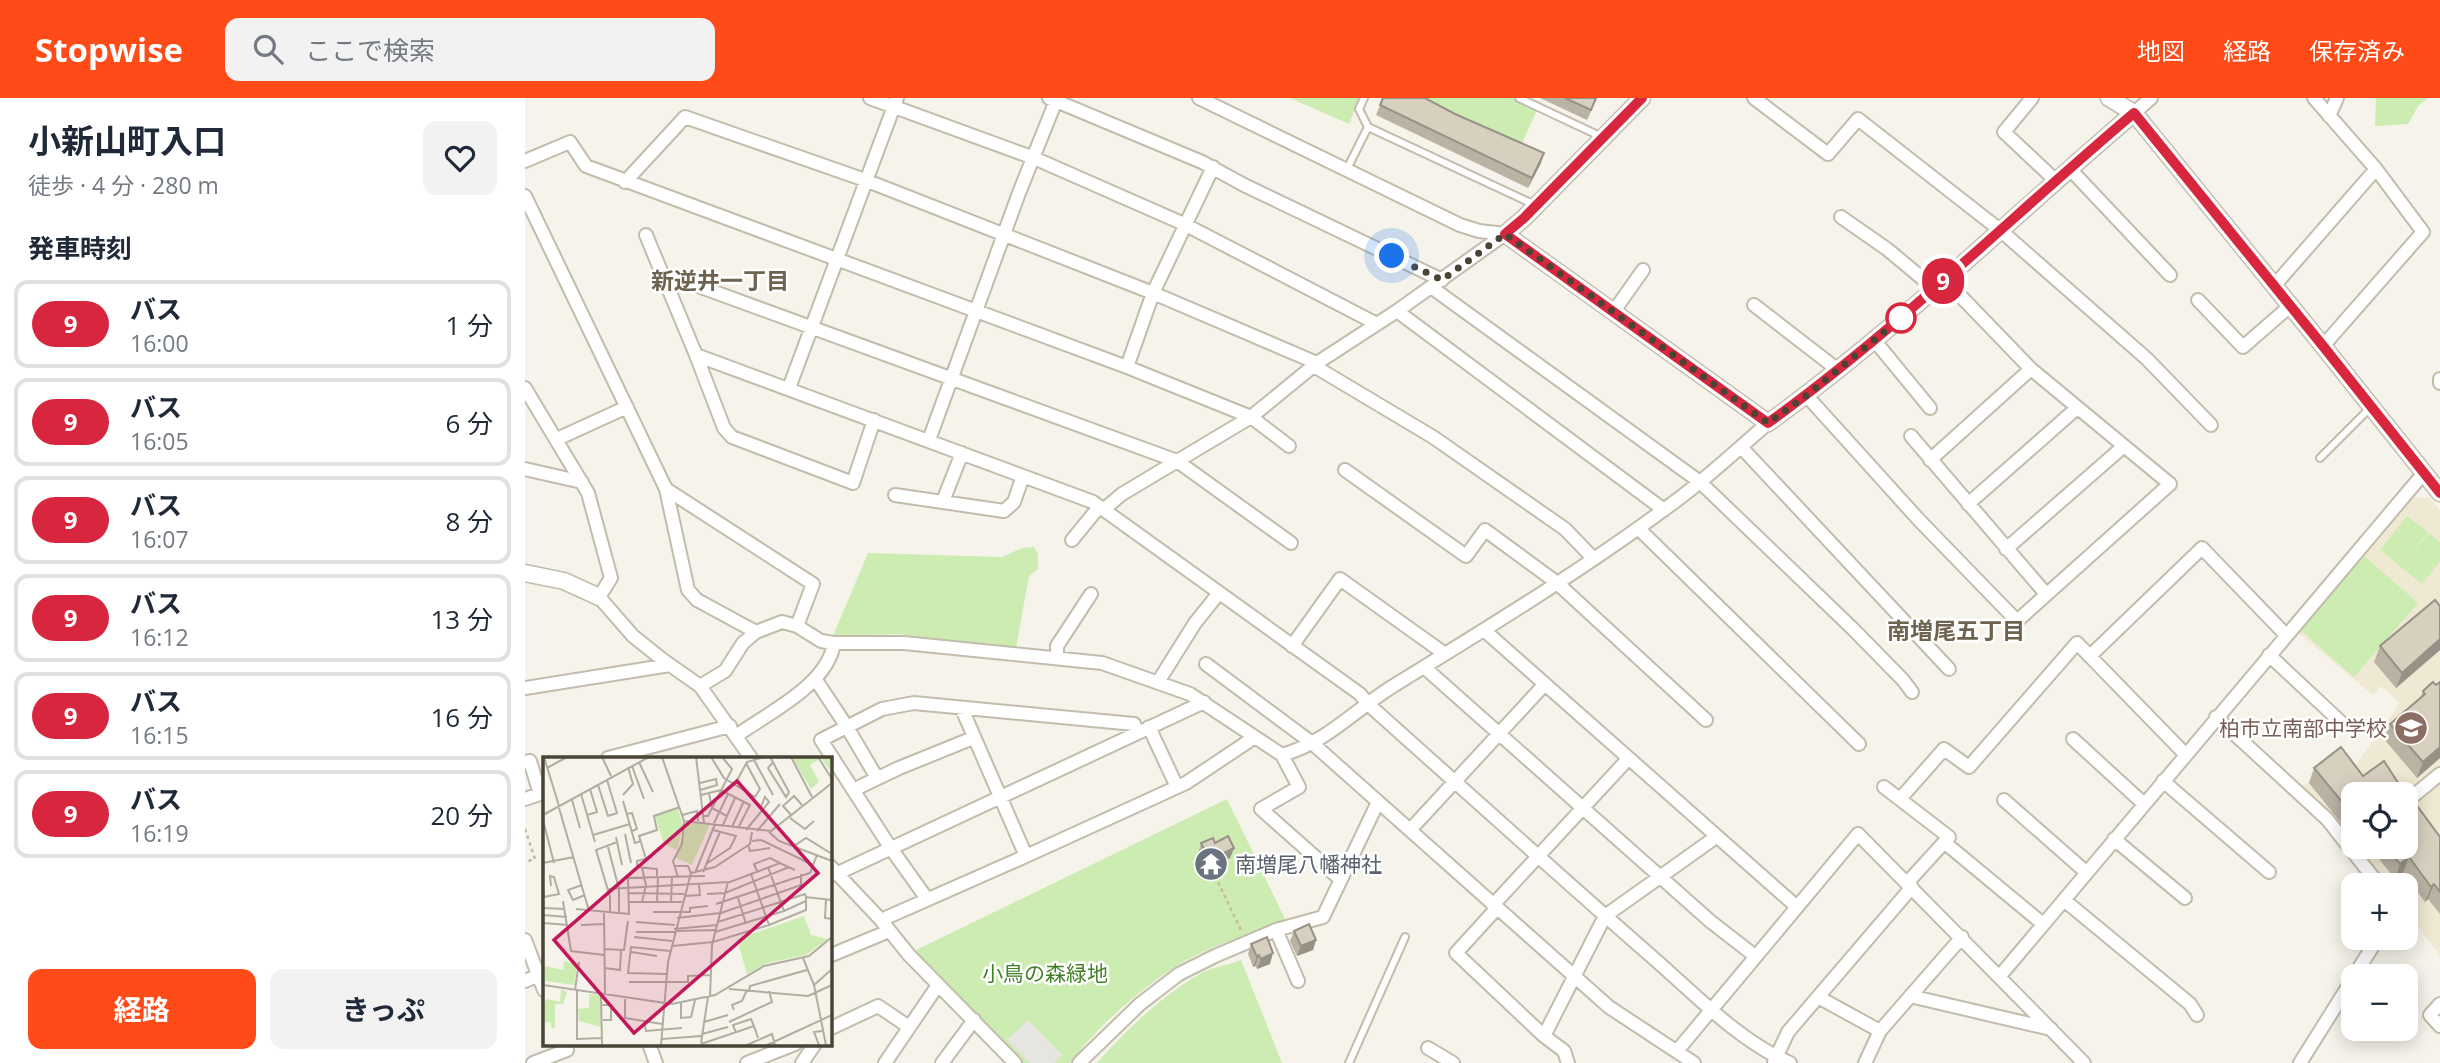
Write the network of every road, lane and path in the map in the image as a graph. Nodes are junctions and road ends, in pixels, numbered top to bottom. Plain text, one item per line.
1 (870, 98) edge
2 (1199, 98) edge
3 (1364, 98) edge
4 (1519, 98) edge
5 (1642, 98) edge
6 (1754, 98) edge
7 (2032, 98) edge
8 (2109, 98) edge
9 (2151, 98) edge
10 (2313, 98) edge
11 (2337, 98) edge
12 (1054, 99) edge
13 (895, 102) edge
14 (2134, 113) junction
15 (2329, 116) junction
16 (1368, 127) junction
17 (1603, 138) junction
18 (1034, 158) junction
19 (525, 161) edge
20 (1213, 167) junction
21 (2069, 168) junction
22 (1347, 169) junction
23 (2376, 169) junction
24 (865, 180) junction
25 (2055, 180) junction
26 (625, 182) junction
27 (525, 196) edge
28 (1537, 205) junction
29 (1841, 217) dead end
30 (1184, 224) junction
31 (2000, 230) junction
32 (1505, 234) junction
33 (646, 235) dead end
34 (1004, 235) junction
35 (835, 260) junction
36 (1643, 270) dead end
37 (2170, 275) dead end
38 (664, 279) junction
39 (1436, 284) junction
40 (1940, 284) junction
41 (2274, 286) junction
42 (1153, 293) junction
43 (2198, 300) dead end
44 (1754, 305) dead end
45 (2290, 306) junction
46 (975, 310) junction
47 (1614, 311) junction
48 (1397, 312) junction
49 (1377, 324) junction
50 (810, 329) junction
51 (1875, 341) junction
52 (2323, 346) junction
53 (696, 355) junction
54 (1315, 365) junction
55 (1128, 367) junction
56 (2032, 369) junction
57 (1838, 370) junction
58 (951, 379) junction
59 (525, 388) edge
60 (789, 388) junction
61 (1807, 395) junction
62 (627, 407) junction
63 (2372, 407) junction
64 (1930, 408) dead end
65 (2077, 408) junction
66 (1251, 417) junction
67 (874, 420) junction
68 (1768, 423) junction
69 (2211, 425) dead end
70 (1911, 436) dead end
71 (558, 439) junction
72 (929, 440) junction
73 (1289, 446) dead end
74 (2124, 446) junction
75 (1741, 447) junction
76 (962, 453) junction
77 (2320, 458) dead end
78 (1930, 460) junction
79 (1177, 461) junction
80 (525, 469) edge
81 (1345, 470) dead end
82 (2423, 474) junction
83 (1023, 476) junction
84 (582, 482) junction
85 (1700, 482) junction
86 (666, 489) junction
87 (2440, 494) edge
88 (895, 495) dead end
89 (943, 502) junction
90 (1968, 504) junction
91 (1101, 509) junction
92 (1664, 510) junction
93 (1638, 528) junction
94 (1072, 540) dead end
95 (1291, 543) dead end
96 (2006, 549) junction
97 (1593, 558) junction
98 (525, 573) edge
99 (1556, 582) junction
100 (1219, 593) junction
101 (1091, 594) dead end
102 (2046, 594) junction
103 (599, 597) junction
104 (797, 626) junction
105 (1485, 631) junction
106 (756, 632) junction
107 (2286, 635) junction
108 (834, 642) junction
109 (1292, 646) junction
110 (1445, 654) junction
111 (2269, 655) junction
112 (2091, 656) junction
113 (1056, 657) junction
114 (1206, 664) dead end
115 (670, 665) junction
116 (1424, 667) junction
117 (1949, 669) dead end
118 (816, 680) junction
119 (1158, 682) junction
120 (1544, 685) junction
121 (700, 686) junction
122 (525, 688) edge
123 (1912, 692) dead end
124 (1204, 702) junction
125 (1368, 704) junction
126 (962, 709) junction
127 (2216, 717) junction
128 (1706, 720) dead end
129 (2346, 726) dead end
130 (847, 727) junction
131 (1143, 730) junction
132 (733, 731) junction
133 (1498, 733) junction
134 (1255, 737) junction
135 (974, 738) junction
136 (2073, 739) dead end
137 (1312, 743) junction
138 (1859, 744) dead end
139 (2185, 754) junction
140 (1282, 755) junction
141 (613, 757) edge
142 (750, 757) edge
143 (1628, 759) junction
144 (525, 762) edge
145 (2440, 774) edge
146 (540, 776) edge
147 (877, 778) junction
148 (1454, 781) junction
149 (2163, 781) junction
150 (1177, 787) junction
151 (1884, 787) dead end
152 (853, 790) junction
153 (2418, 792) edge
154 (1000, 796) junction
155 (525, 799) edge
156 (1900, 799) junction
157 (2004, 800) dead end
158 (1378, 802) junction
159 (2144, 804) junction
160 (1582, 808) junction
161 (525, 828) edge
162 (1410, 830) junction
163 (1716, 837) junction
164 (2114, 839) junction
165 (1944, 842) junction
166 (890, 847) junction
167 (1027, 856) junction
168 (1539, 856) junction
169 (525, 862) edge
170 (2269, 872) dead end
171 (2087, 873) junction
172 (2370, 873) edge
173 (834, 875) edge
174 (1215, 876) dead end
175 (1660, 877) junction
176 (1340, 879) junction
177 (1910, 885) junction
178 (2185, 898) dead end
179 (927, 899) junction
180 (2064, 900) junction
181 (1495, 906) junction
182 (1797, 906) junction
183 (1605, 916) junction
184 (2043, 924) junction
185 (885, 925) junction
186 (1276, 930) junction
187 (1405, 937) dead end
188 (1962, 937) junction
189 (525, 940) edge
190 (1247, 942) junction
191 (831, 955) edge
192 (1755, 956) junction
193 (538, 975) junction
194 (1999, 977) junction
195 (1575, 978) junction
196 (525, 981) edge
197 (1299, 981) dead end
198 (938, 985) junction
199 (543, 988) edge
200 (1910, 996) junction
201 (1818, 997) junction
202 (2341, 998) edge
203 (2440, 1004) edge
204 (1712, 1009) junction
205 (2197, 1015) dead end
206 (974, 1020) junction
207 (2440, 1026) edge
208 (909, 1027) junction
209 (831, 1028) edge
210 (2051, 1030) junction
211 (1880, 1031) junction
212 (1544, 1036) junction
213 (650, 1046) edge
214 (790, 1046) edge
215 (814, 1046) edge
216 (566, 1047) edge
217 (1428, 1048) dead end
218 (1677, 1051) junction
219 (1775, 1060) edge
220 (2079, 1061) edge
221 (533, 1063) edge
222 (571, 1063) edge
223 (656, 1063) edge
224 (747, 1063) edge
225 (802, 1063) edge
226 (885, 1063) edge
227 (942, 1063) edge
228 (1015, 1063) edge
229 (1079, 1063) edge
230 (1349, 1063) edge
231 (1453, 1063) edge
232 (1568, 1063) edge
233 (1694, 1063) edge
234 (1790, 1063) edge
235 (1865, 1063) edge
236 (2300, 1063) edge

1 - 13 street
2 - 22 street
3 - 16 lane
4 - 17 lane
5 - 17 street
6 - 31 street
7 - 25 street
8 - 14 street
9 - 14 street
10 - 15 street
11 - 15 street
12 - 18 street
12 - 20 street
13 - 18 street
13 - 24 street
14 - 21 street
14 - 41 street
15 - 23 street
16 - 22 lane
16 - 28 lane
17 - 28 street
18 - 30 street
18 - 34 street
19 - 26 street
20 - 30 street
20 - 39 street
21 - 25 street
21 - 37 street
22 - 32 street
23 - 41 street
23 - 52 street
24 - 26 street
24 - 34 street
24 - 35 street
25 - 31 street
26 - 35 street
27 - 62 street
28 - 32 street
29 - 40 street
30 - 42 street
30 - 49 street
31 - 40 street
31 - 69 street
32 - 39 street
32 - 47 street
33 - 38 street
34 - 42 street
34 - 46 street
35 - 46 street
35 - 50 street
36 - 47 street
38 - 50 street
38 - 53 street
39 - 48 street
39 - 85 street
40 - 51 street
40 - 56 street
41 - 45 street
42 - 54 street
42 - 55 street
43 - 45 street
44 - 57 street
45 - 52 street
46 - 55 street
46 - 58 street
47 - 68 street
48 - 49 street
48 - 92 street
49 - 54 street
50 - 58 street
50 - 60 street
51 - 57 street
51 - 64 street
52 - 63 street
53 - 60 street
53 - 67 street
54 - 66 street
54 - 97 street
55 - 66 street
56 - 65 street
56 - 78 street
57 - 61 street
58 - 72 street
58 - 79 street
59 - 71 street
60 - 67 street
61 - 68 street
61 - 102 street
62 - 71 street
62 - 86 street
63 - 77 lane
63 - 82 street
65 - 74 street
65 - 90 street
66 - 73 street
66 - 79 street
67 - 72 street
68 - 75 street
70 - 78 street
71 - 84 street
72 - 76 street
74 - 96 street
74 - 102 street
75 - 85 street
75 - 117 street
76 - 83 street
76 - 89 street
78 - 90 street
79 - 91 street
79 - 95 street
80 - 84 street
81 - 99 street
82 - 87 street
82 - 107 street
83 - 89 street
83 - 91 street
84 - 103 street
85 - 92 street
85 - 123 street
86 - 104 street
86 - 106 street
88 - 89 street
90 - 96 street
91 - 94 street
91 - 100 street
92 - 93 street
93 - 97 street
93 - 138 street
96 - 102 street
97 - 99 street
98 - 103 street
99 - 105 street
99 - 128 street
100 - 109 street
100 - 119 street
101 - 113 street
103 - 115 street
104 - 106 street
104 - 108 street
105 - 110 street
105 - 120 street
106 - 121 street
107 - 111 street
107 - 112 street
108 - 113 street
108 - 118 street
109 - 110 street
109 - 125 street
110 - 116 street
111 - 127 street
111 - 129 street
112 - 139 street
112 - 156 street
113 - 119 street
114 - 137 street
115 - 121 street
115 - 122 street
116 - 125 street
116 - 133 street
118 - 130 street
118 - 132 street
119 - 124 street
120 - 133 street
120 - 143 street
121 - 132 street
124 - 131 street
124 - 134 street
125 - 137 street
125 - 148 street
126 - 130 street
126 - 131 street
126 - 135 street
127 - 139 street
127 - 172 street
130 - 147 street
130 - 152 street
131 - 150 street
131 - 154 street
132 - 141 street
132 - 142 street
133 - 148 street
133 - 160 street
134 - 140 street
134 - 150 street
135 - 147 street
135 - 154 street
136 - 159 street
137 - 140 street
137 - 158 street
139 - 149 street
140 - 176 street
143 - 160 street
143 - 163 street
144 - 146 street
145 - 153 street
146 - 155 street
147 - 152 street
148 - 162 street
148 - 168 street
149 - 159 street
149 - 170 street
150 - 167 street
151 - 156 street
152 - 166 street
154 - 166 street
154 - 167 street
156 - 165 street
157 - 171 street
158 - 162 street
158 - 176 street
159 - 164 street
160 - 168 street
160 - 175 street
161 - 169 path
162 - 181 street
163 - 175 street
163 - 182 street
164 - 171 street
164 - 178 street
165 - 177 street
165 - 184 street
166 - 173 street
166 - 179 street
167 - 179 street
168 - 181 street
168 - 183 street
171 - 180 street
173 - 185 street
174 - 190 path
175 - 183 street
175 - 192 street
176 - 186 street
177 - 182 street
177 - 188 street
177 - 201 street
179 - 185 street
180 - 184 street
180 - 205 street
181 - 195 street
181 - 212 street
182 - 192 street
183 - 195 street
183 - 204 street
184 - 194 street
185 - 191 street
185 - 198 street
186 - 190 street
186 - 197 street
187 - 230 lane
188 - 194 street
188 - 200 street
189 - 193 street
190 - 229 street
192 - 204 street
193 - 196 street
193 - 199 street
194 - 210 street
195 - 212 street
195 - 218 street
198 - 206 street
198 - 208 street
200 - 210 street
200 - 211 street
201 - 211 street
201 - 219 street
202 - 236 street
203 - 207 street
204 - 218 street
204 - 219 street
206 - 227 street
206 - 228 street
208 - 209 street
208 - 226 street
210 - 220 street
211 - 235 street
212 - 232 street
213 - 223 street
214 - 224 street
215 - 225 street
216 - 221 street
216 - 222 street
217 - 231 street
218 - 233 street
219 - 234 street

